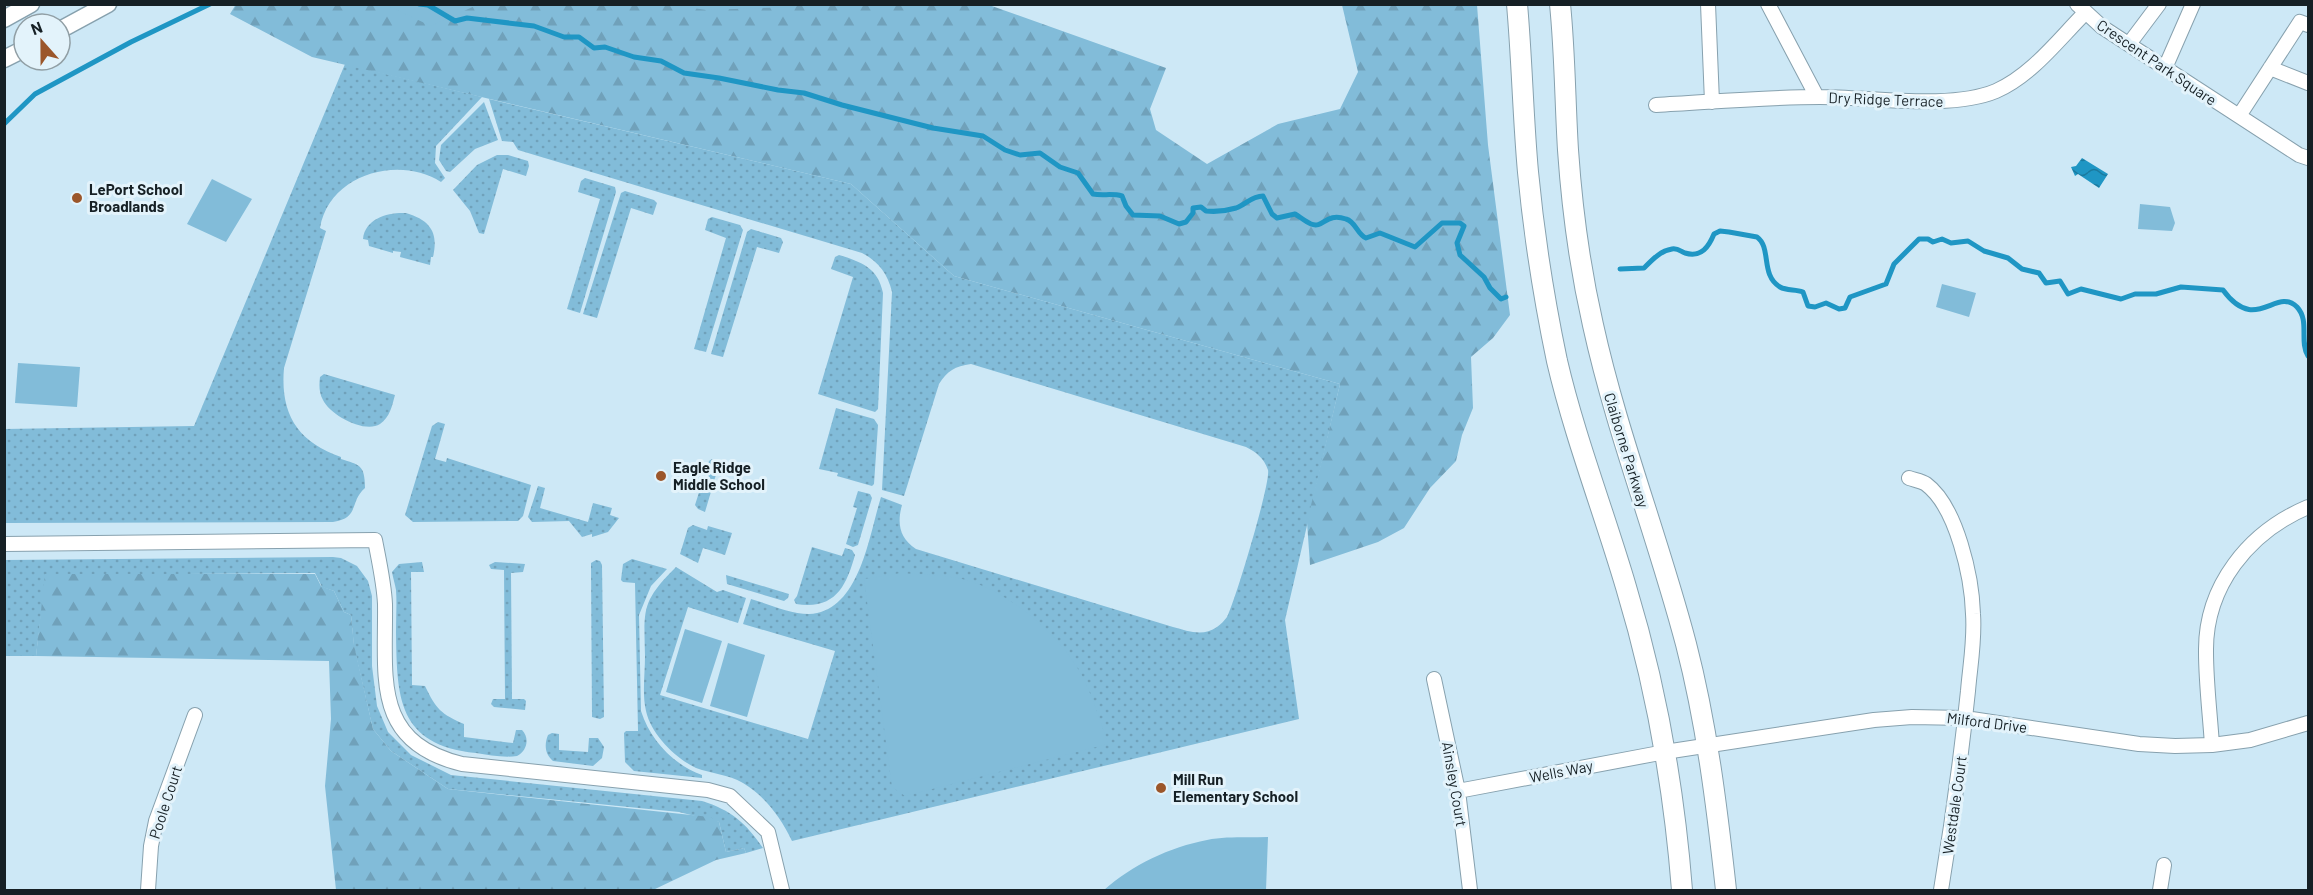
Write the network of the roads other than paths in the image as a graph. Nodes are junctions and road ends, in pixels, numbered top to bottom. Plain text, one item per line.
1 (31, 4) edge
2 (108, 4) edge
3 (1517, 4) edge
4 (1560, 4) edge
5 (1708, 4) edge
6 (1768, 4) edge
7 (2158, 4) edge
8 (2191, 5) edge
9 (2081, 9) edge
10 (4, 19) edge
11 (72, 24) edge
12 (2308, 25) edge
13 (2129, 45) junction
14 (2165, 68) junction
15 (2270, 68) junction
16 (2308, 83) edge
17 (1818, 97) junction
18 (1712, 102) junction
19 (1656, 105) dead end
20 (2239, 116) junction
21 (2308, 158) edge
22 (1909, 478) dead end
23 (2308, 507) edge
24 (4, 544) edge
25 (1434, 679) dead end
26 (195, 715) dead end
27 (1965, 718) junction
28 (2308, 723) edge
29 (2212, 745) junction
30 (1707, 746) junction
31 (1665, 752) junction
32 (1458, 791) junction
33 (2164, 865) dead end
34 (148, 891) edge
35 (782, 891) edge
36 (1470, 891) edge
37 (1682, 891) edge
38 (1726, 891) edge
39 (1941, 891) edge
40 (2160, 891) edge

1 - 10 street
2 - 11 street
3 - 31 main road
4 - 30 main road, Claiborne Parkway
5 - 18 street
6 - 17 street
7 - 13 street
8 - 14 street
9 - 13 street, Crescent Park Square
9 - 17 street, Dry Ridge Terrace
12 - 15 street
13 - 14 street, Crescent Park Square
14 - 20 street, Crescent Park Square
15 - 16 street
15 - 20 street
17 - 18 street, Dry Ridge Terrace
18 - 19 street, Dry Ridge Terrace
20 - 21 street, Crescent Park Square
22 - 27 street, Westdale Court
23 - 29 street
24 - 35 street
25 - 32 street, Ainsley Court
26 - 34 street, Poole Court
27 - 29 street, Milford Drive
27 - 30 street, Milford Drive
27 - 39 street, Westdale Court
28 - 29 street, Milford Drive
30 - 31 street, Milford Drive
30 - 38 main road, Claiborne Parkway
31 - 32 street, Wells Way
31 - 37 main road
32 - 36 street, Ainsley Court
33 - 40 street

